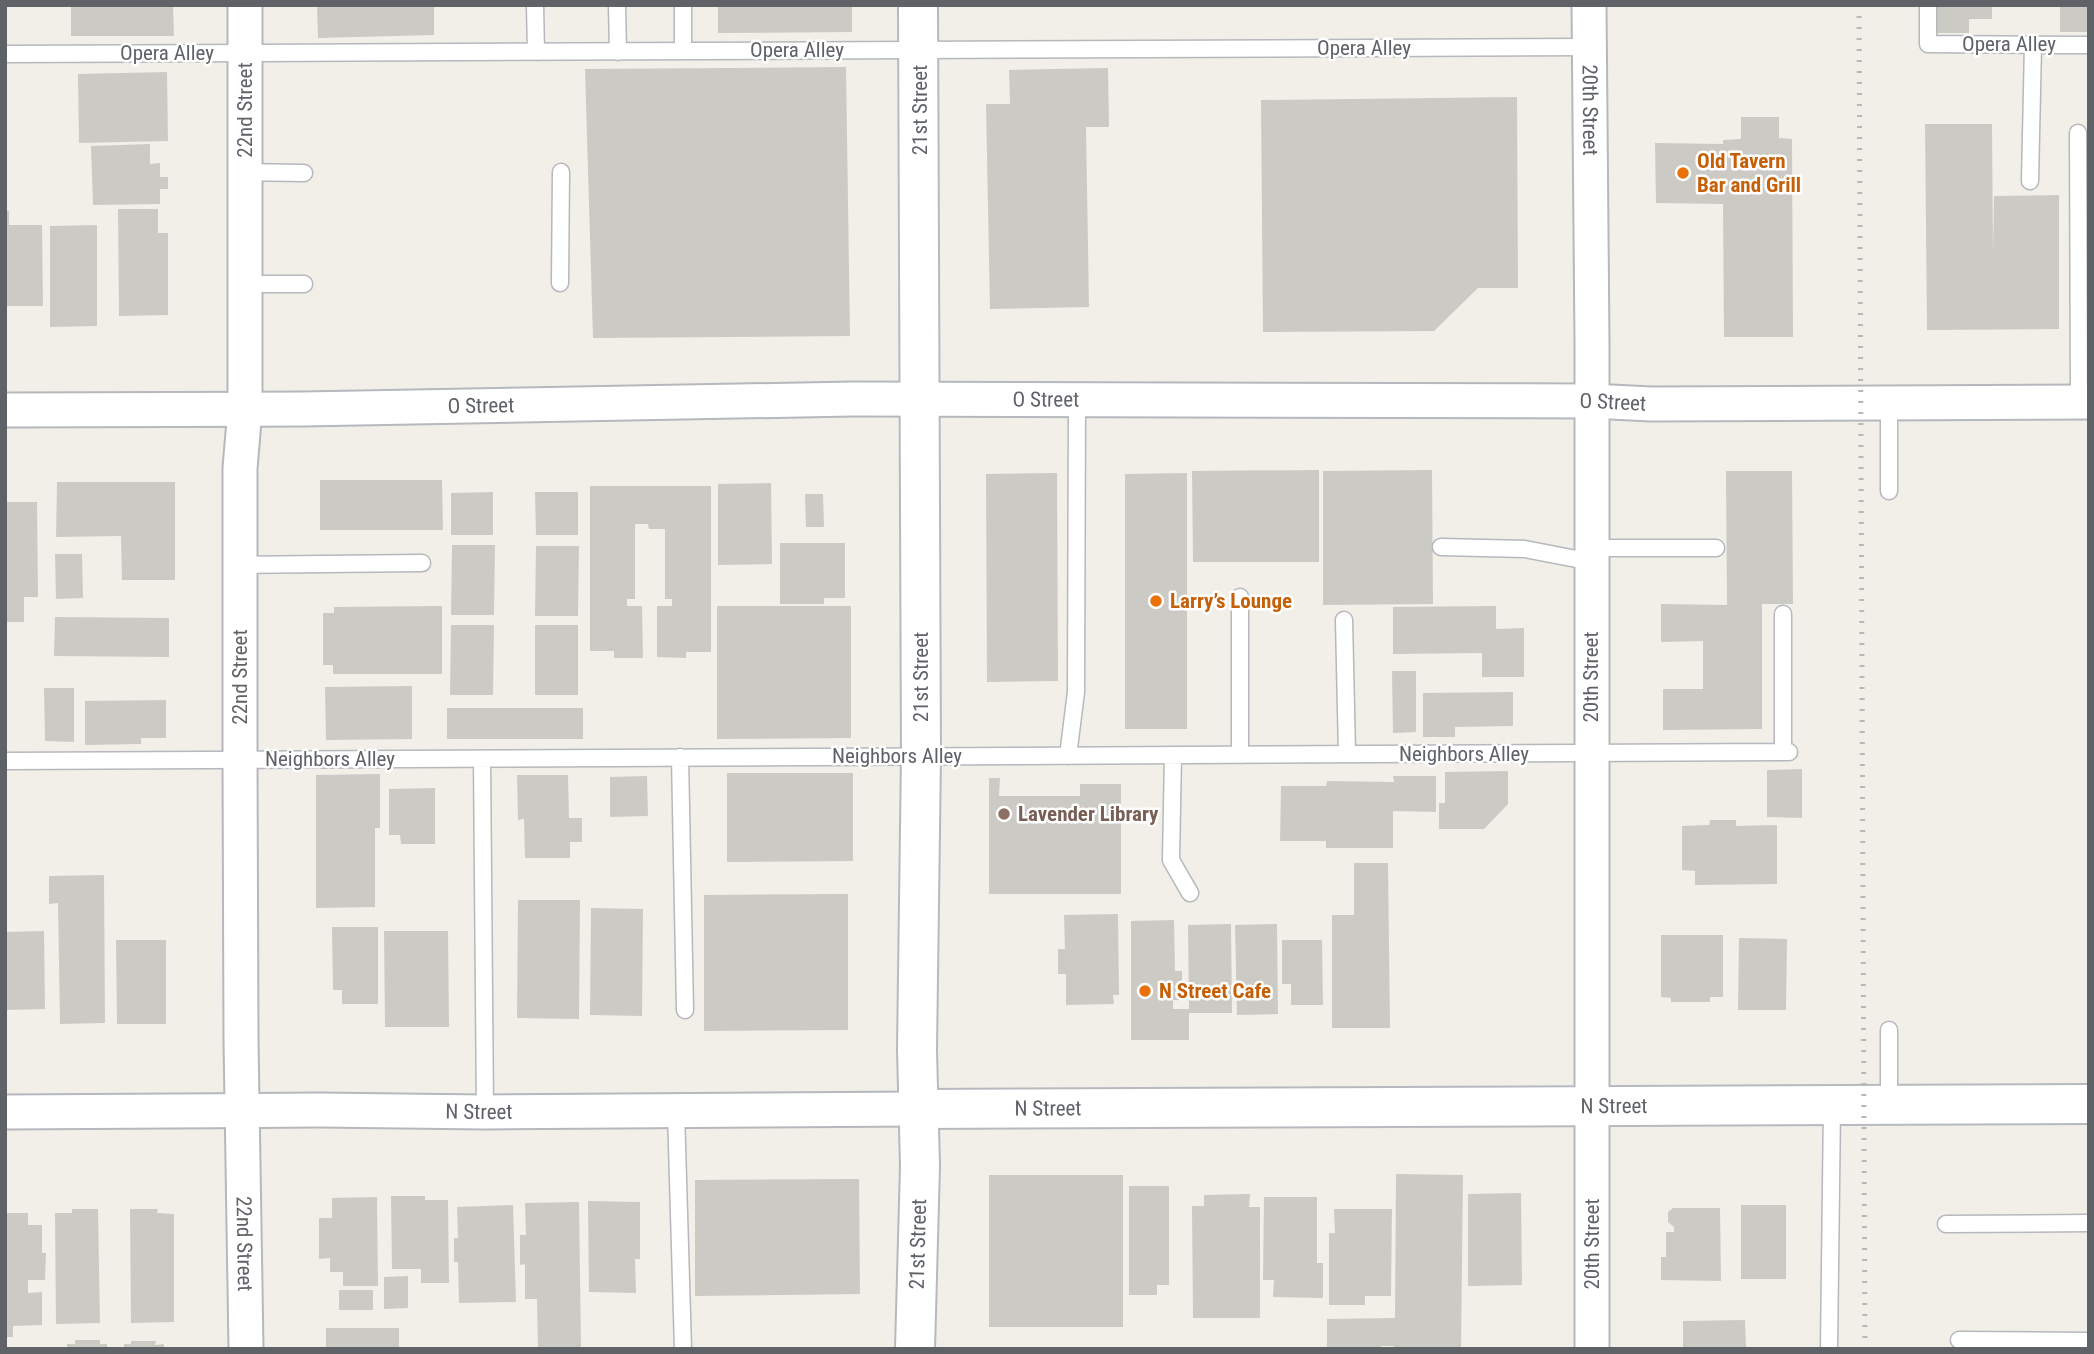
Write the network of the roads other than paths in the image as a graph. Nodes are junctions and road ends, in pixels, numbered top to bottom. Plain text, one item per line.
1 (245, 5) edge
2 (535, 5) edge
3 (617, 5) edge
4 (683, 5) edge
5 (918, 5) edge
6 (1589, 5) edge
7 (1928, 5) edge
8 (2033, 45) junction
9 (2089, 45) edge
10 (1589, 47) junction
11 (919, 49) junction
12 (683, 51) junction
13 (536, 52) junction
14 (618, 52) junction
15 (245, 53) junction
16 (5, 54) edge
17 (2078, 133) dead end
18 (245, 172) junction
19 (304, 173) dead end
20 (561, 173) dead end
21 (2030, 181) dead end
22 (560, 283) dead end
23 (245, 284) junction
24 (304, 284) dead end
25 (1077, 400) junction
26 (921, 401) junction
27 (1591, 401) junction
28 (1889, 402) junction
29 (2084, 402) edge
30 (245, 409) junction
31 (5, 410) edge
32 (1889, 491) dead end
33 (1441, 547) dead end
34 (1716, 548) dead end
35 (1592, 555) junction
36 (422, 563) dead end
37 (240, 565) junction
38 (1240, 597) dead end
39 (1783, 614) dead end
40 (1344, 620) dead end
41 (1591, 753) junction
42 (1347, 754) junction
43 (1173, 755) junction
44 (1240, 755) junction
45 (921, 756) junction
46 (1068, 756) junction
47 (680, 757) junction
48 (240, 759) junction
49 (482, 759) junction
50 (5, 761) edge
51 (1190, 893) dead end
52 (685, 1010) dead end
53 (1889, 1030) dead end
54 (2089, 1104) edge
55 (1889, 1105) junction
56 (1832, 1106) junction
57 (1592, 1107) junction
58 (918, 1109) junction
59 (243, 1111) junction
60 (676, 1111) junction
61 (5, 1112) edge
62 (485, 1112) junction
63 (2089, 1223) edge
64 (1946, 1224) dead end
65 (1959, 1340) dead end
66 (2089, 1340) edge
67 (246, 1349) edge
68 (683, 1349) edge
69 (915, 1349) edge
70 (1592, 1349) edge
71 (1829, 1349) edge

1 - 15 street, 22nd Street
2 - 13 lane
3 - 14 lane
4 - 12 lane
5 - 11 main road, 21st Street
6 - 10 street, 20th Street
7 - 8 lane, Opera Alley
8 - 9 lane, Opera Alley
8 - 21 lane
10 - 11 lane, Opera Alley
10 - 27 street, 20th Street
11 - 12 lane, Opera Alley
11 - 26 main road, 21st Street
12 - 14 lane, Opera Alley
13 - 14 lane, Opera Alley
13 - 15 lane, Opera Alley
15 - 16 lane, Opera Alley
15 - 18 street, 22nd Street
17 - 29 lane
18 - 19 lane
18 - 23 street, 22nd Street
20 - 22 lane
23 - 24 lane
23 - 30 street, 22nd Street
25 - 26 street, O Street
25 - 27 street, O Street
25 - 46 lane
26 - 30 street, O Street
26 - 45 main road, 21st Street
27 - 28 street, O Street
27 - 35 street, 20th Street
28 - 29 street, O Street
28 - 32 lane
30 - 31 street, O Street
30 - 37 street, 22nd Street
33 - 35 lane
34 - 35 lane
35 - 41 street, 20th Street
36 - 37 lane
37 - 48 street, 22nd Street
38 - 44 lane
39 - 41 lane, Neighbors Alley
40 - 42 lane
41 - 42 lane, Neighbors Alley
41 - 57 street, 20th Street
42 - 44 lane, Neighbors Alley
43 - 44 lane, Neighbors Alley
43 - 46 lane, Neighbors Alley
43 - 51 lane
45 - 46 lane, Neighbors Alley
45 - 47 lane, Neighbors Alley
45 - 58 main road, 21st Street
47 - 49 lane, Neighbors Alley
47 - 52 lane
48 - 49 lane, Neighbors Alley
48 - 50 lane, Neighbors Alley
48 - 59 street, 22nd Street
49 - 62 lane
53 - 55 lane
54 - 55 main road, N Street
55 - 56 main road, N Street
56 - 57 main road, N Street
56 - 71 lane
57 - 58 main road, N Street
57 - 70 street, 20th Street
58 - 60 street, N Street
58 - 69 main road, 21st Street
59 - 61 street, N Street
59 - 62 street, N Street
59 - 67 street, 22nd Street
60 - 62 street, N Street
60 - 68 lane
63 - 64 lane
65 - 66 lane

